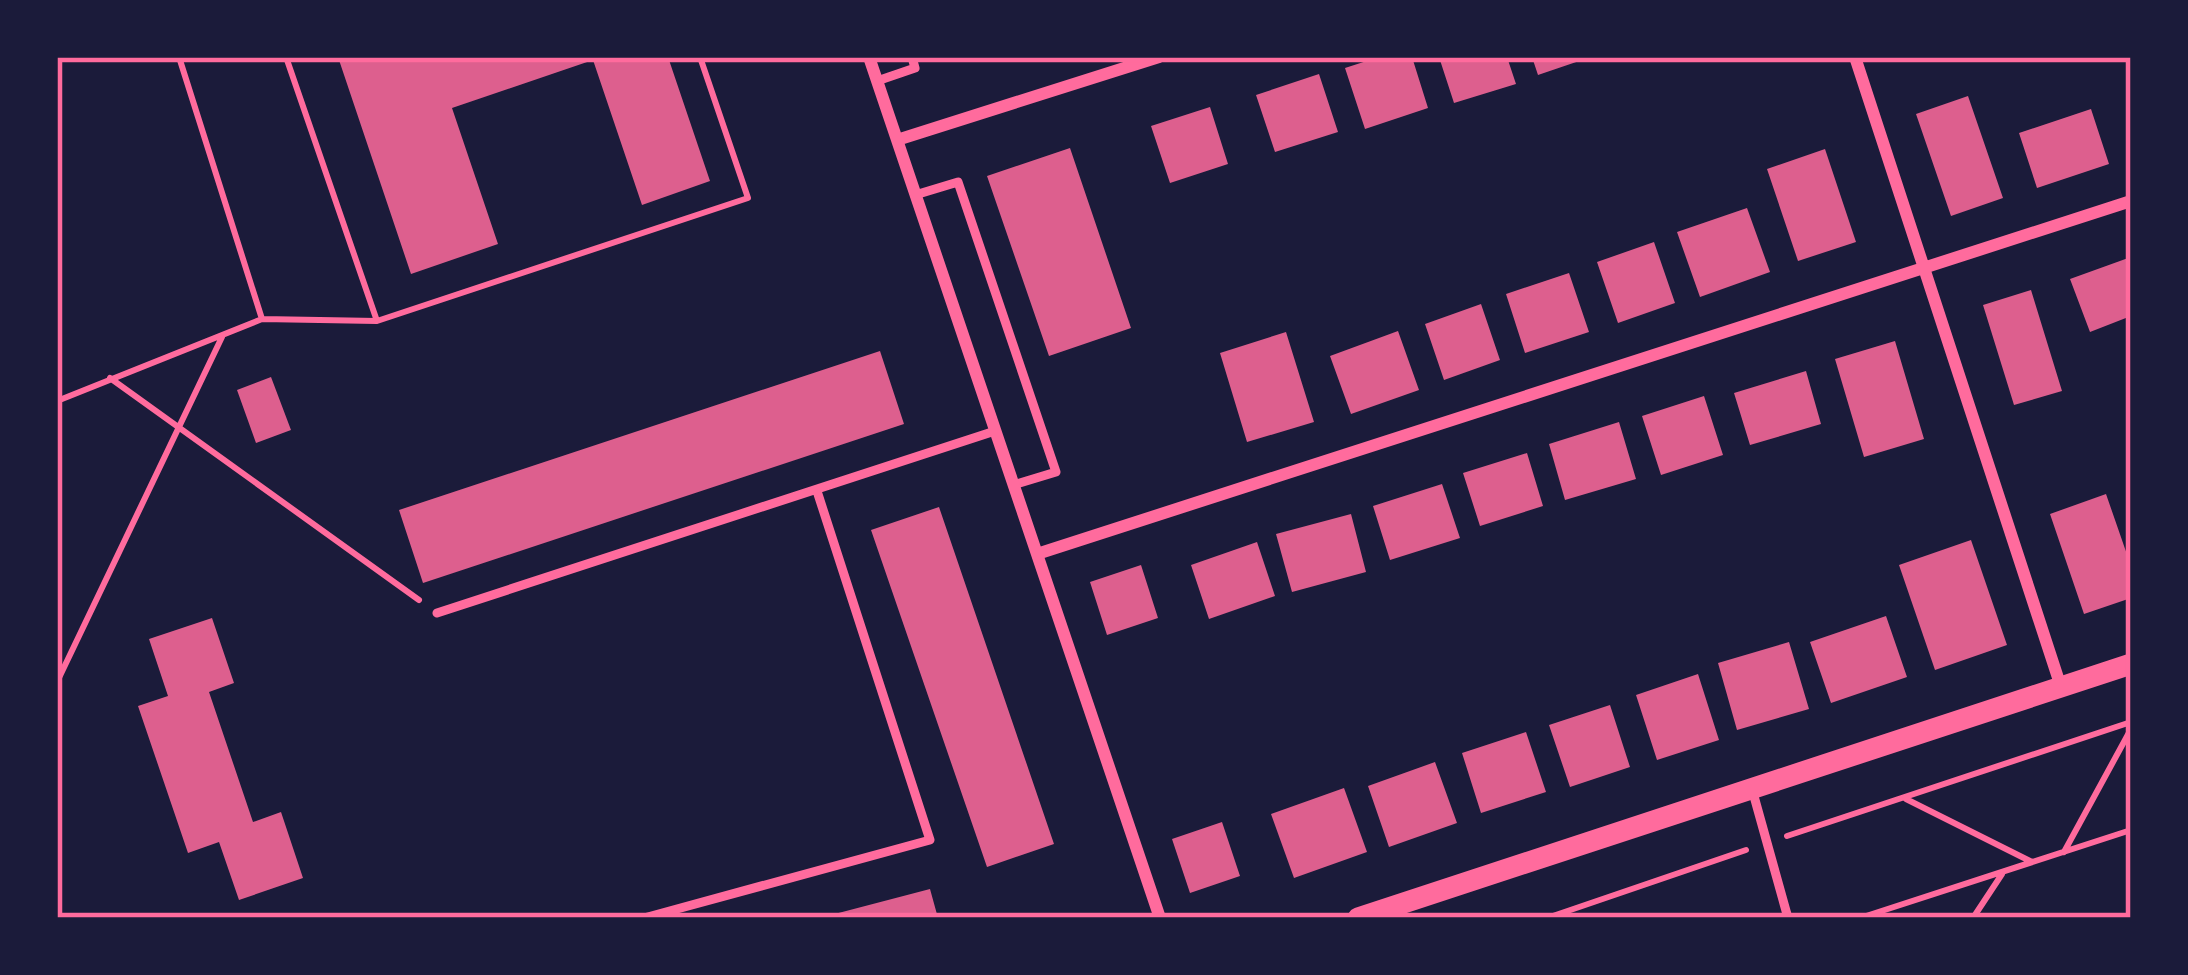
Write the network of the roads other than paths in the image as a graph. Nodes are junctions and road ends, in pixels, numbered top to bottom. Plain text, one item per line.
1 (869, 57) edge
2 (912, 57) edge
3 (1159, 57) edge
4 (1856, 57) edge
5 (877, 81) junction
6 (897, 140) junction
7 (915, 195) junction
8 (2131, 201) edge
9 (1924, 268) junction
10 (995, 431) junction
11 (1013, 485) junction
12 (817, 491) junction
13 (1036, 554) junction
14 (437, 613) road end
15 (2131, 664) edge
16 (2061, 687) junction
17 (1752, 789) junction
18 (644, 918) edge
19 (1160, 918) edge
20 (1358, 918) edge
21 (1788, 918) edge

1 - 5 street
2 - 5 lane
3 - 6 street
4 - 9 street
5 - 6 street
6 - 7 street
7 - 10 street
7 - 11 lane
8 - 9 street
9 - 13 street
9 - 16 street
10 - 11 street
10 - 12 lane
11 - 13 street
12 - 14 lane
12 - 18 lane
13 - 19 street
15 - 16 street
16 - 17 street
17 - 20 street
17 - 21 lane

